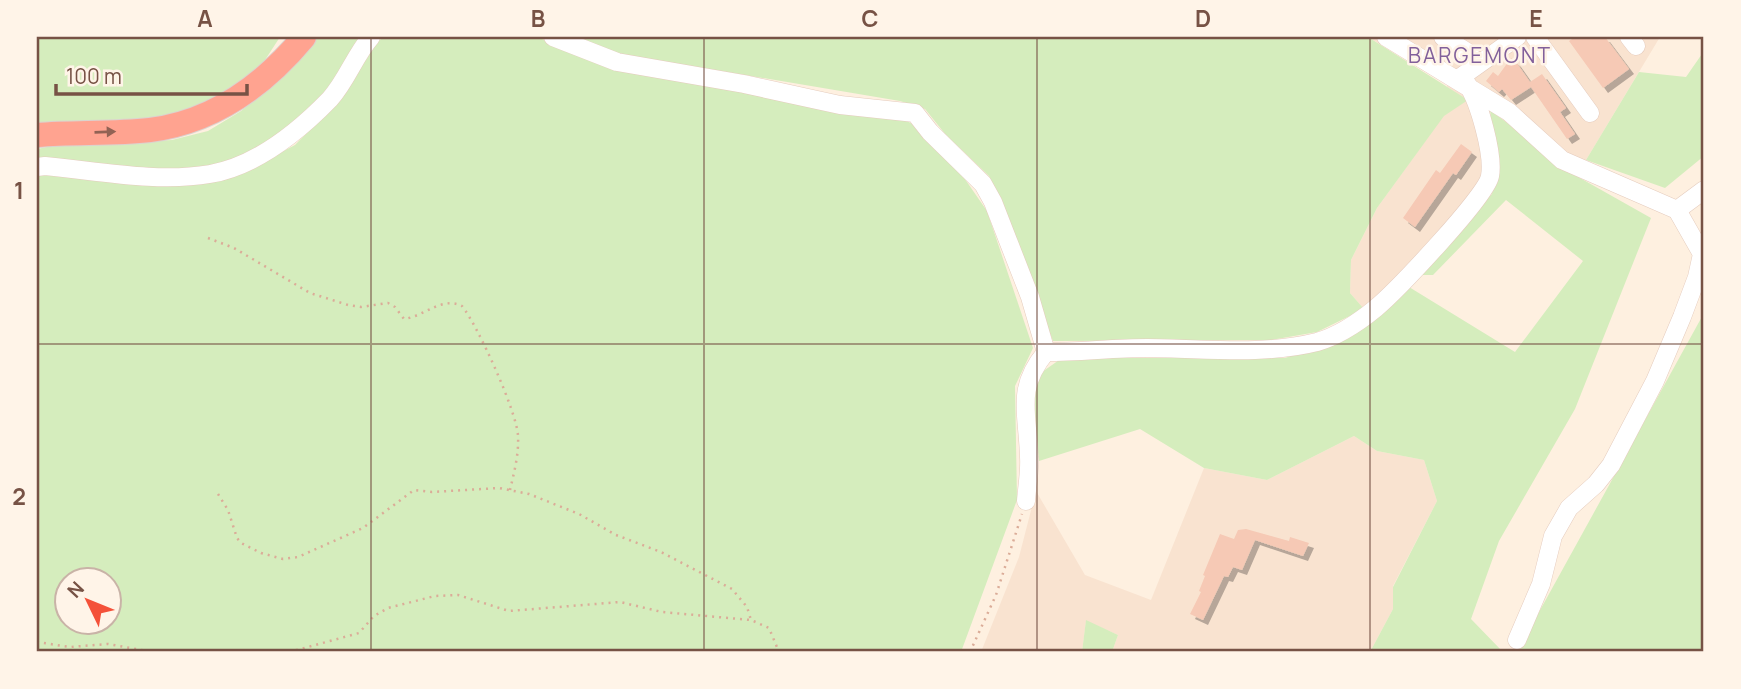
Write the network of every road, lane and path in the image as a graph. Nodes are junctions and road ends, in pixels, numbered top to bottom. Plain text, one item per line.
1 (290, 37) edge
2 (304, 37) edge
3 (371, 37) edge
4 (553, 37) edge
5 (1386, 37) edge
6 (1443, 37) edge
7 (1517, 37) edge
8 (1535, 37) edge
9 (1478, 64) junction
10 (1463, 82) junction
11 (1590, 113) dead end
12 (188, 121) junction
13 (37, 135) edge
14 (37, 167) edge
15 (1704, 190) edge
16 (1677, 210) junction
17 (208, 239) dead end
18 (1046, 352) junction
19 (510, 491) junction
20 (218, 494) dead end
21 (1026, 501) joint
22 (751, 620) junction
23 (1517, 640) dead end
24 (37, 642) edge
25 (152, 652) edge
26 (275, 652) edge
27 (779, 652) edge
28 (970, 652) edge

1 - 12 highway
2 - 12 highway
3 - 14 street
4 - 18 street
5 - 10 street
6 - 9 street
7 - 9 street
8 - 11 street
9 - 10 street
10 - 16 street
10 - 18 street
13 -> 12 highway
15 - 16 street
16 - 23 street
17 - 19 path
18 - 21 street
19 - 20 path
19 - 22 path
21 - 28 path
22 - 26 path
22 - 27 path
24 - 25 path

